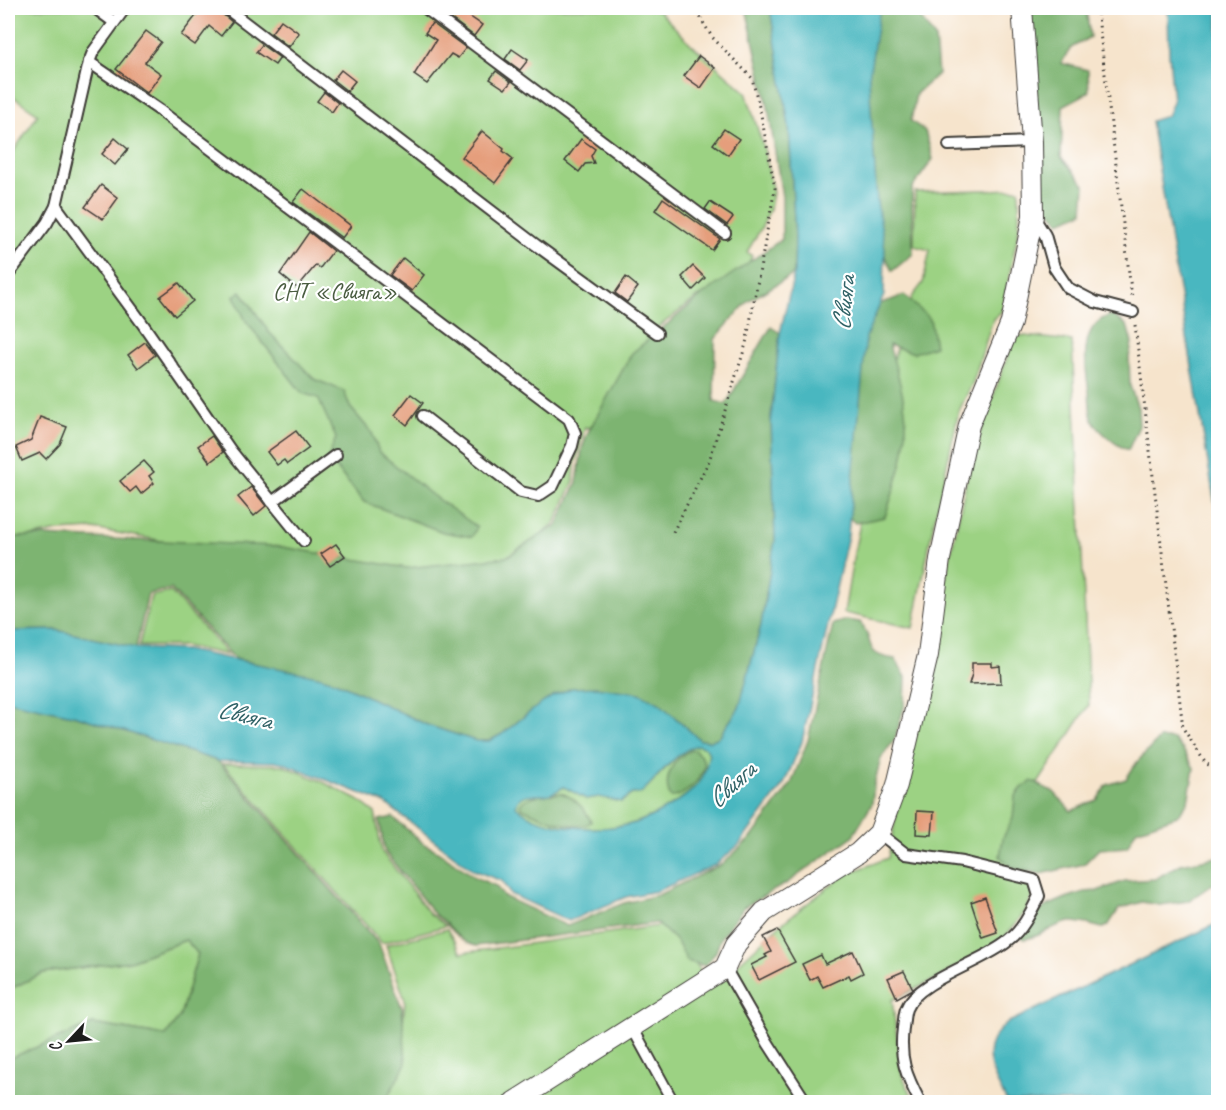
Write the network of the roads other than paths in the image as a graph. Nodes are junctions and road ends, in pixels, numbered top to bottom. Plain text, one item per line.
1 (95, 8) edge
2 (125, 8) edge
3 (226, 8) edge
4 (425, 8) edge
5 (1023, 8) edge
6 (114, 22) junction
7 (89, 62) junction
8 (1032, 142) junction
9 (950, 146) dead end
10 (56, 206) junction
11 (1033, 216) junction
12 (725, 234) dead end
13 (8, 275) edge
14 (1133, 312) road end
15 (657, 333) dead end
16 (423, 416) dead end
17 (336, 455) dead end
18 (272, 502) junction
19 (304, 541) dead end
20 (879, 833) junction
21 (724, 968) junction
22 (632, 1027) junction
23 (514, 1102) edge
24 (673, 1102) edge
25 (806, 1102) edge
26 (920, 1102) edge

1 - 6 lane
2 - 6 lane
3 - 15 lane
4 - 12 lane
5 - 8 street
6 - 7 lane
7 - 10 lane
7 - 16 lane
8 - 9 lane
8 - 11 street
10 - 13 lane
10 - 18 lane
11 - 14 lane
11 - 20 street
17 - 18 lane
18 - 19 lane
20 - 21 street
20 - 26 lane
21 - 22 street
21 - 25 lane
22 - 23 street
22 - 24 lane

